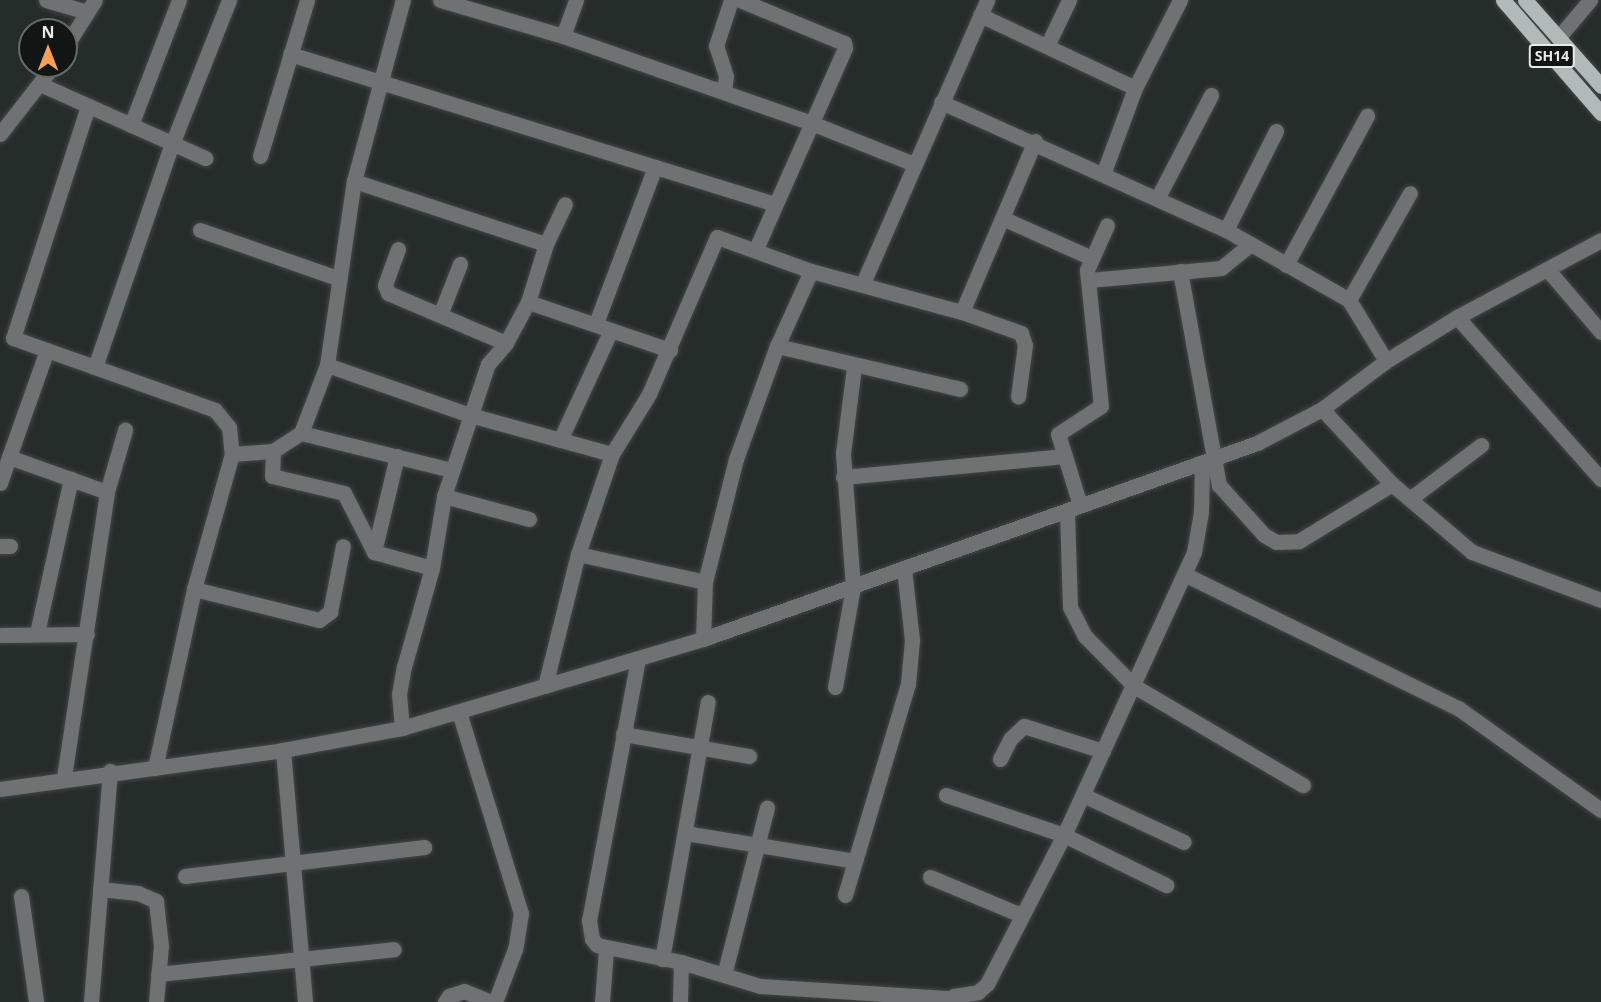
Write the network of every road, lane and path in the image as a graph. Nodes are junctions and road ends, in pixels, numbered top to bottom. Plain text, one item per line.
1 (46, 0) edge
2 (179, 0) edge
3 (229, 0) edge
4 (307, 0) edge
5 (403, 0) edge
6 (440, 0) edge
7 (576, 0) edge
8 (731, 0) edge
9 (740, 0) edge
10 (987, 0) edge
11 (1070, 0) edge
12 (1180, 0) edge
13 (1503, 0) edge
14 (1525, 0) edge
15 (1590, 0) edge
16 (470, 4) edge
17 (91, 6) edge
18 (980, 15) junction
19 (78, 27) edge
20 (563, 36) junction
21 (1558, 38) junction
22 (1047, 45) junction
23 (290, 54) junction
24 (46, 78) edge
25 (381, 83) junction
26 (42, 85) junction
27 (1601, 86) edge
28 (1135, 88) junction
29 (724, 92) junction
30 (1211, 95) dead end
31 (941, 102) junction
32 (88, 106) junction
33 (1601, 113) edge
34 (1367, 116) dead end
35 (813, 124) junction
36 (131, 125) junction
37 (1276, 131) dead end
38 (0, 134) edge
39 (1035, 141) junction
40 (172, 144) junction
41 (261, 156) dead end
42 (205, 158) dead end
43 (914, 164) junction
44 (655, 167) junction
45 (1104, 172) junction
46 (354, 181) junction
47 (1410, 193) dead end
48 (1158, 197) junction
49 (565, 204) dead end
50 (775, 204) junction
51 (1002, 218) junction
52 (1107, 225) dead end
53 (200, 230) dead end
54 (1226, 230) junction
55 (1601, 240) edge
56 (546, 244) junction
57 (1251, 244) junction
58 (398, 249) dead end
59 (756, 249) junction
60 (1092, 258) junction
61 (460, 264) dead end
62 (1286, 265) junction
63 (1547, 269) junction
64 (811, 270) junction
65 (1180, 272) junction
66 (340, 279) junction
67 (1089, 280) junction
68 (863, 283) junction
69 (1349, 300) junction
70 (528, 302) junction
71 (962, 312) junction
72 (440, 315) junction
73 (1457, 317) junction
74 (596, 323) junction
75 (610, 330) junction
76 (1601, 332) edge
77 (13, 338) junction
78 (506, 343) junction
79 (777, 346) junction
80 (0, 347) edge
81 (47, 350) junction
82 (670, 350) junction
83 (1386, 361) junction
84 (327, 365) junction
85 (95, 367) junction
86 (854, 367) junction
87 (960, 389) dead end
88 (1018, 397) dead end
89 (1322, 409) junction
90 (470, 415) junction
91 (125, 430) dead end
92 (301, 433) junction
93 (560, 440) junction
94 (1481, 445) dead end
95 (273, 451) junction
96 (232, 454) junction
97 (612, 454) junction
98 (397, 456) junction
99 (1065, 456) junction
100 (9, 457) junction
101 (1209, 462) junction
102 (452, 470) junction
103 (843, 477) junction
104 (71, 479) junction
105 (1601, 479) edge
106 (0, 483) edge
107 (1392, 484) junction
108 (107, 492) junction
109 (444, 495) junction
110 (1411, 498) junction
111 (1074, 508) junction
112 (529, 519) dead end
113 (343, 546) dead end
114 (374, 552) junction
115 (578, 554) junction
116 (432, 568) junction
117 (904, 569) junction
118 (1186, 575) junction
119 (705, 582) junction
120 (853, 587) junction
121 (194, 589) junction
122 (1601, 600) edge
123 (37, 633) junction
124 (87, 634) junction
125 (0, 635) edge
126 (703, 639) junction
127 (638, 659) junction
128 (545, 686) junction
129 (1134, 686) junction
130 (835, 687) dead end
131 (708, 702) dead end
132 (459, 712) junction
133 (402, 728) junction
134 (622, 734) junction
135 (701, 749) junction
136 (283, 750) junction
137 (1103, 752) junction
138 (749, 756) dead end
139 (1000, 759) dead end
140 (155, 768) junction
141 (110, 771) junction
142 (64, 777) junction
143 (1303, 785) dead end
144 (0, 789) edge
145 (946, 795) dead end
146 (1083, 795) junction
147 (767, 807) dead end
148 (1601, 810) edge
149 (686, 833) junction
150 (1064, 834) junction
151 (1184, 842) dead end
152 (424, 847) dead end
153 (758, 847) junction
154 (855, 861) junction
155 (293, 864) junction
156 (185, 876) dead end
157 (930, 877) dead end
158 (1166, 885) dead end
159 (100, 889) junction
160 (845, 895) dead end
161 (21, 896) dead end
162 (1021, 915) junction
163 (394, 948) dead end
164 (606, 950) junction
165 (302, 959) junction
166 (662, 959) junction
167 (681, 962) junction
168 (159, 974) junction
169 (724, 975) junction
170 (760, 986) junction
171 (844, 997) edge
172 (946, 1000) edge
173 (36, 1002) edge
174 (91, 1002) edge
175 (156, 1002) edge
176 (305, 1002) edge
177 (445, 1002) edge
178 (493, 1002) edge
179 (602, 1002) edge
180 (680, 1002) edge
181 (756, 1002) edge

1 - 17 street
2 - 36 street
3 - 40 street
4 - 23 street
5 - 25 street
6 - 16 street
7 - 20 street
8 - 29 street
9 - 35 street
10 - 18 street
11 - 22 street
12 - 28 street
13 - 33 main road, SH14
14 - 21 main road, SH14
15 - 21 street
16 - 20 street
17 - 19 street
18 - 22 street
18 - 31 street
20 - 29 street
21 - 27 main road, SH14
22 - 28 street
23 - 25 street
23 - 41 street
24 - 26 street
25 - 44 street
25 - 46 street
26 - 32 street
26 - 38 street
28 - 45 street
29 - 35 street
30 - 48 street
31 - 39 street
31 - 43 street
32 - 36 street
32 - 77 street
34 - 62 street
35 - 43 street
35 - 50 street
36 - 40 street
37 - 54 street
39 - 45 street
39 - 51 street
40 - 42 street
40 - 85 street
43 - 68 street
44 - 50 street
44 - 74 street
45 - 48 street
46 - 56 street
46 - 66 street
47 - 69 street
48 - 54 street
49 - 56 street
50 - 59 street
51 - 60 street
51 - 71 street
52 - 60 street
53 - 66 street
54 - 57 street
55 - 63 street
56 - 70 street
57 - 62 street
57 - 65 street
58 - 72 street
59 - 64 street
59 - 82 street
60 - 67 street
61 - 72 street
62 - 69 street
63 - 73 street
63 - 76 street
64 - 68 street
64 - 79 street
65 - 67 street
65 - 101 street
66 - 84 street
67 - 99 street
68 - 71 street
69 - 83 street
70 - 74 street
70 - 78 street
71 - 88 street
72 - 78 street
73 - 83 street
73 - 105 street
74 - 75 street
75 - 82 street
75 - 93 street
77 - 80 street
77 - 81 street
78 - 90 street
79 - 86 street
79 - 119 street
81 - 85 street
81 - 100 street
82 - 97 street
83 - 89 street
84 - 90 street
84 - 92 street
85 - 96 street
86 - 87 street
86 - 103 street
89 - 101 street
89 - 107 street
90 - 93 street
90 - 102 street
91 - 108 street
92 - 95 street
92 - 98 street
93 - 97 street
94 - 110 street
95 - 96 street
95 - 114 street
96 - 121 street
97 - 115 street
98 - 102 street
98 - 114 street
99 - 103 street
99 - 111 street
100 - 104 street
100 - 106 street
101 - 107 street
101 - 111 street
101 - 118 street
102 - 109 street
103 - 120 street
104 - 108 street
104 - 123 street
107 - 110 street
108 - 124 street
109 - 112 street
109 - 116 street
110 - 122 street
111 - 117 street
111 - 129 street
113 - 121 street
114 - 116 street
115 - 119 street
115 - 128 street
116 - 133 street
117 - 120 street
117 - 154 street
118 - 129 street
118 - 148 street
119 - 126 street
120 - 126 street
120 - 130 street
121 - 140 street
123 - 124 street
123 - 125 street
124 - 142 street
126 - 127 street
127 - 128 street
127 - 134 street
128 - 132 street
129 - 137 street
129 - 143 street
131 - 135 street
132 - 133 street
132 - 178 street
133 - 136 street
134 - 135 street
134 - 164 street
135 - 138 street
135 - 149 street
136 - 140 street
136 - 155 street
137 - 139 street
137 - 146 street
140 - 141 street
141 - 142 street
141 - 159 street
142 - 144 street
145 - 150 street
146 - 150 street
146 - 151 street
147 - 153 street
149 - 153 street
149 - 166 street
150 - 158 street
150 - 162 street
152 - 155 street
153 - 154 street
153 - 169 street
154 - 160 street
155 - 156 street
155 - 165 street
157 - 162 street
159 - 168 street
159 - 174 street
161 - 173 street
162 - 172 street
163 - 165 street
164 - 166 street
164 - 179 street
165 - 168 street
165 - 176 street
166 - 167 street
167 - 169 street
167 - 180 street
168 - 175 street
169 - 170 street
170 - 171 street
170 - 181 street
171 - 172 street
177 - 178 street

